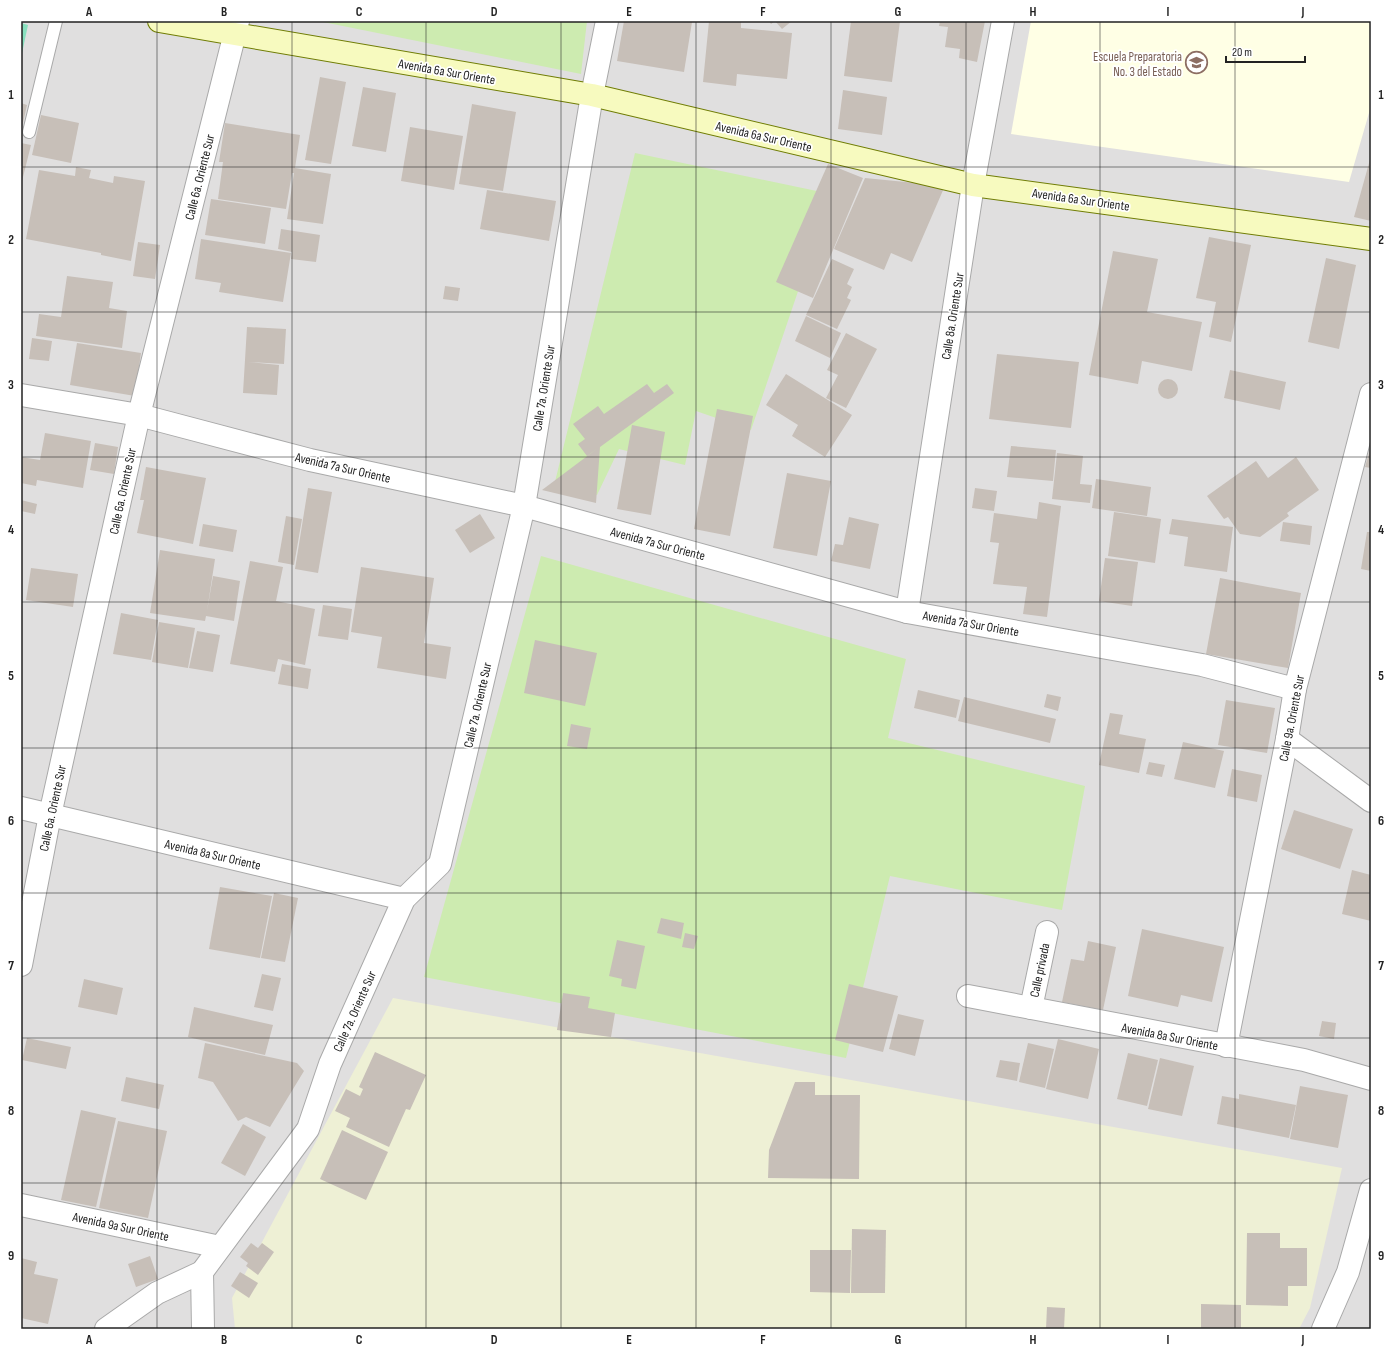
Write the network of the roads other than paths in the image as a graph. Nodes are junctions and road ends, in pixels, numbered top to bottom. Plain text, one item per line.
1 (56, 21) edge
2 (159, 21) edge
3 (607, 21) edge
4 (1003, 21) edge
5 (236, 28) edge
6 (592, 95) junction
7 (29, 132) dead end
8 (973, 184) junction
9 (1371, 239) edge
10 (1371, 394) edge
11 (21, 395) edge
12 (139, 415) junction
13 (524, 506) junction
14 (907, 612) junction
15 (1295, 690) junction
16 (1287, 739) junction
17 (1371, 801) edge
18 (21, 808) edge
19 (50, 815) junction
20 (404, 899) junction
21 (1047, 932) dead end
22 (21, 965) edge
23 (968, 996) dead end
24 (1031, 1008) junction
25 (1226, 1046) junction
26 (1371, 1079) edge
27 (1371, 1190) edge
28 (21, 1204) edge
29 (220, 1247) junction
30 (202, 1272) junction
31 (106, 1329) edge
32 (203, 1329) edge
33 (1324, 1329) edge

1 - 7 lane
2 - 5 street, Avenida 6a Sur Oriente
3 - 6 street, Calle 7a. Oriente Sur
4 - 8 street, Calle 8a. Oriente Sur
5 - 6 street, Avenida 6a Sur Oriente
5 - 12 street, Calle 6a. Oriente Sur
6 - 8 street, Avenida 6a Sur Oriente
6 - 13 street, Calle 7a. Oriente Sur
8 - 9 street, Avenida 6a Sur Oriente
8 - 14 street, Calle 8a. Oriente Sur
10 - 15 street, Calle 9a. Oriente Sur
11 - 12 street, Avenida 7a Sur Oriente
12 - 13 street, Avenida 7a Sur Oriente
12 - 19 street, Calle 6a. Oriente Sur
13 - 14 street, Avenida 7a Sur Oriente
13 - 20 street, Calle 7a. Oriente Sur
14 - 15 street, Avenida 7a Sur Oriente
15 - 16 street, Calle 9a. Oriente Sur
16 - 17 street
16 - 25 street, Calle 9a. Oriente Sur
18 - 19 street, Avenida 8a Sur Oriente
19 - 20 street, Avenida 8a Sur Oriente
19 - 22 street, Calle 6a. Oriente Sur
20 - 29 street, Calle 7a. Oriente Sur
21 - 24 street, Calle privada
23 - 24 street, Avenida 8a Sur Oriente
24 - 25 street, Avenida 8a Sur Oriente
25 - 26 street, Avenida 8a Sur Oriente
27 - 33 street
28 - 29 street, Avenida 9a Sur Oriente
29 - 30 street, Calle 7a. Oriente Sur
30 - 31 street
30 - 32 street

